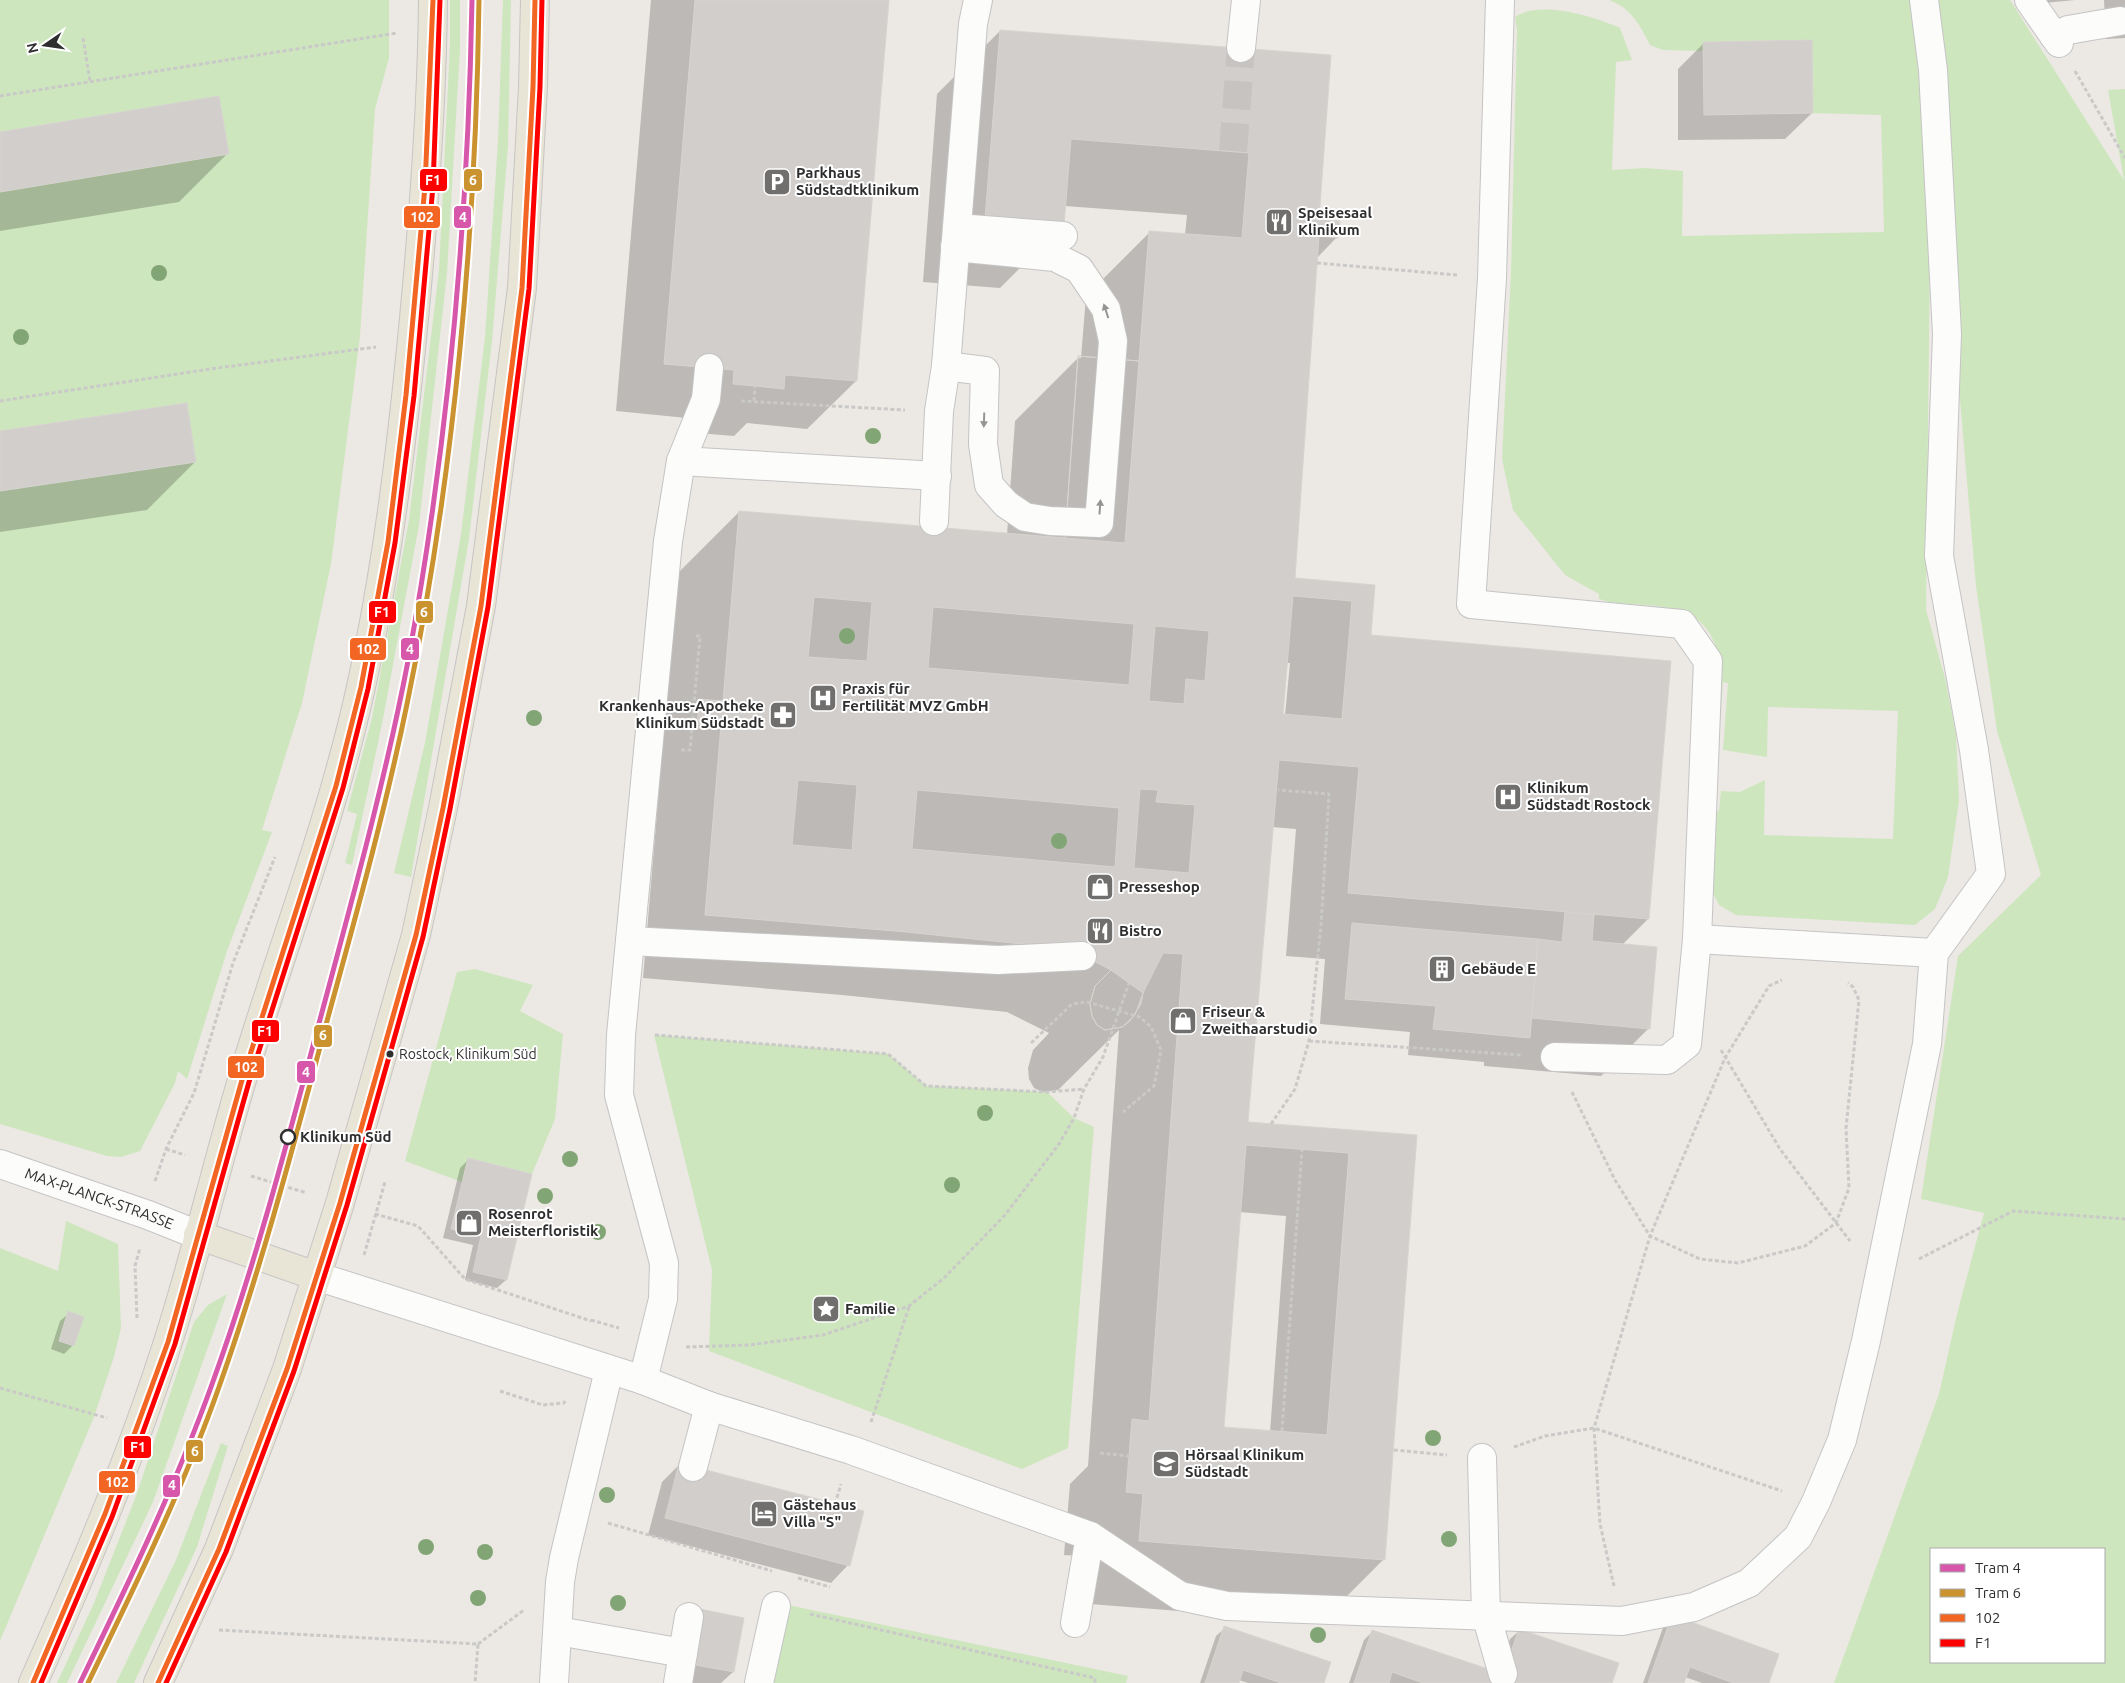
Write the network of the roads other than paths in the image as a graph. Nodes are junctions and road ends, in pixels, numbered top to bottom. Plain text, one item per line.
1 (433, 0) edge
2 (535, 0) edge
3 (978, 0) edge
4 (1246, 0) edge
5 (1500, 0) edge
6 (1924, 0) edge
7 (2030, 0) edge
8 (2120, 21) dead end
9 (1241, 48) tunnel mouth
10 (1063, 236) dead end
11 (956, 238) junction
12 (946, 366) junction
13 (709, 368) dead end
14 (682, 461) junction
15 (936, 476) junction
16 (934, 521) dead end
17 (1696, 939) junction
18 (630, 941) junction
19 (1934, 953) junction
20 (1082, 956) dead end
21 (1555, 1057) road end
22 (0, 1164) edge
23 (198, 1235) junction
24 (316, 1276) junction
25 (609, 1370) junction
26 (643, 1380) junction
27 (709, 1406) junction
28 (1482, 1458) road end
29 (693, 1467) dead end
30 (1090, 1536) junction
31 (776, 1606) road end
32 (1486, 1615) junction
33 (689, 1617) dead end
34 (1075, 1623) dead end
35 (558, 1631) junction
36 (683, 1653) junction
37 (1503, 1674) dead end
38 (33, 1683) edge
39 (158, 1683) edge
40 (554, 1683) edge
41 (678, 1683) edge
42 (759, 1683) edge

1 - 23 main road
2 - 24 main road
3 - 11 street
4 - 9 street
5 - 17 street
6 - 19 street
7 - 8 street
10 - 11 street
11 - 12 street
12 -> 11 street
12 - 15 street
13 - 14 street
14 - 15 street
14 - 18 street
15 - 16 street
17 - 19 street
17 - 21 street
18 - 20 street
18 - 26 street
19 - 32 street
22 - 23 street, MAX-PLANCK-STRASSE
23 - 24 main road
23 - 38 main road
24 - 25 street
24 - 39 main road
25 - 26 street
25 - 35 street
26 - 27 street
27 - 29 street
27 - 30 street
28 - 32 street
30 - 32 street
30 - 34 street
31 - 42 street
32 - 37 street
33 - 36 street
35 - 36 street
35 - 40 street
36 - 41 street

